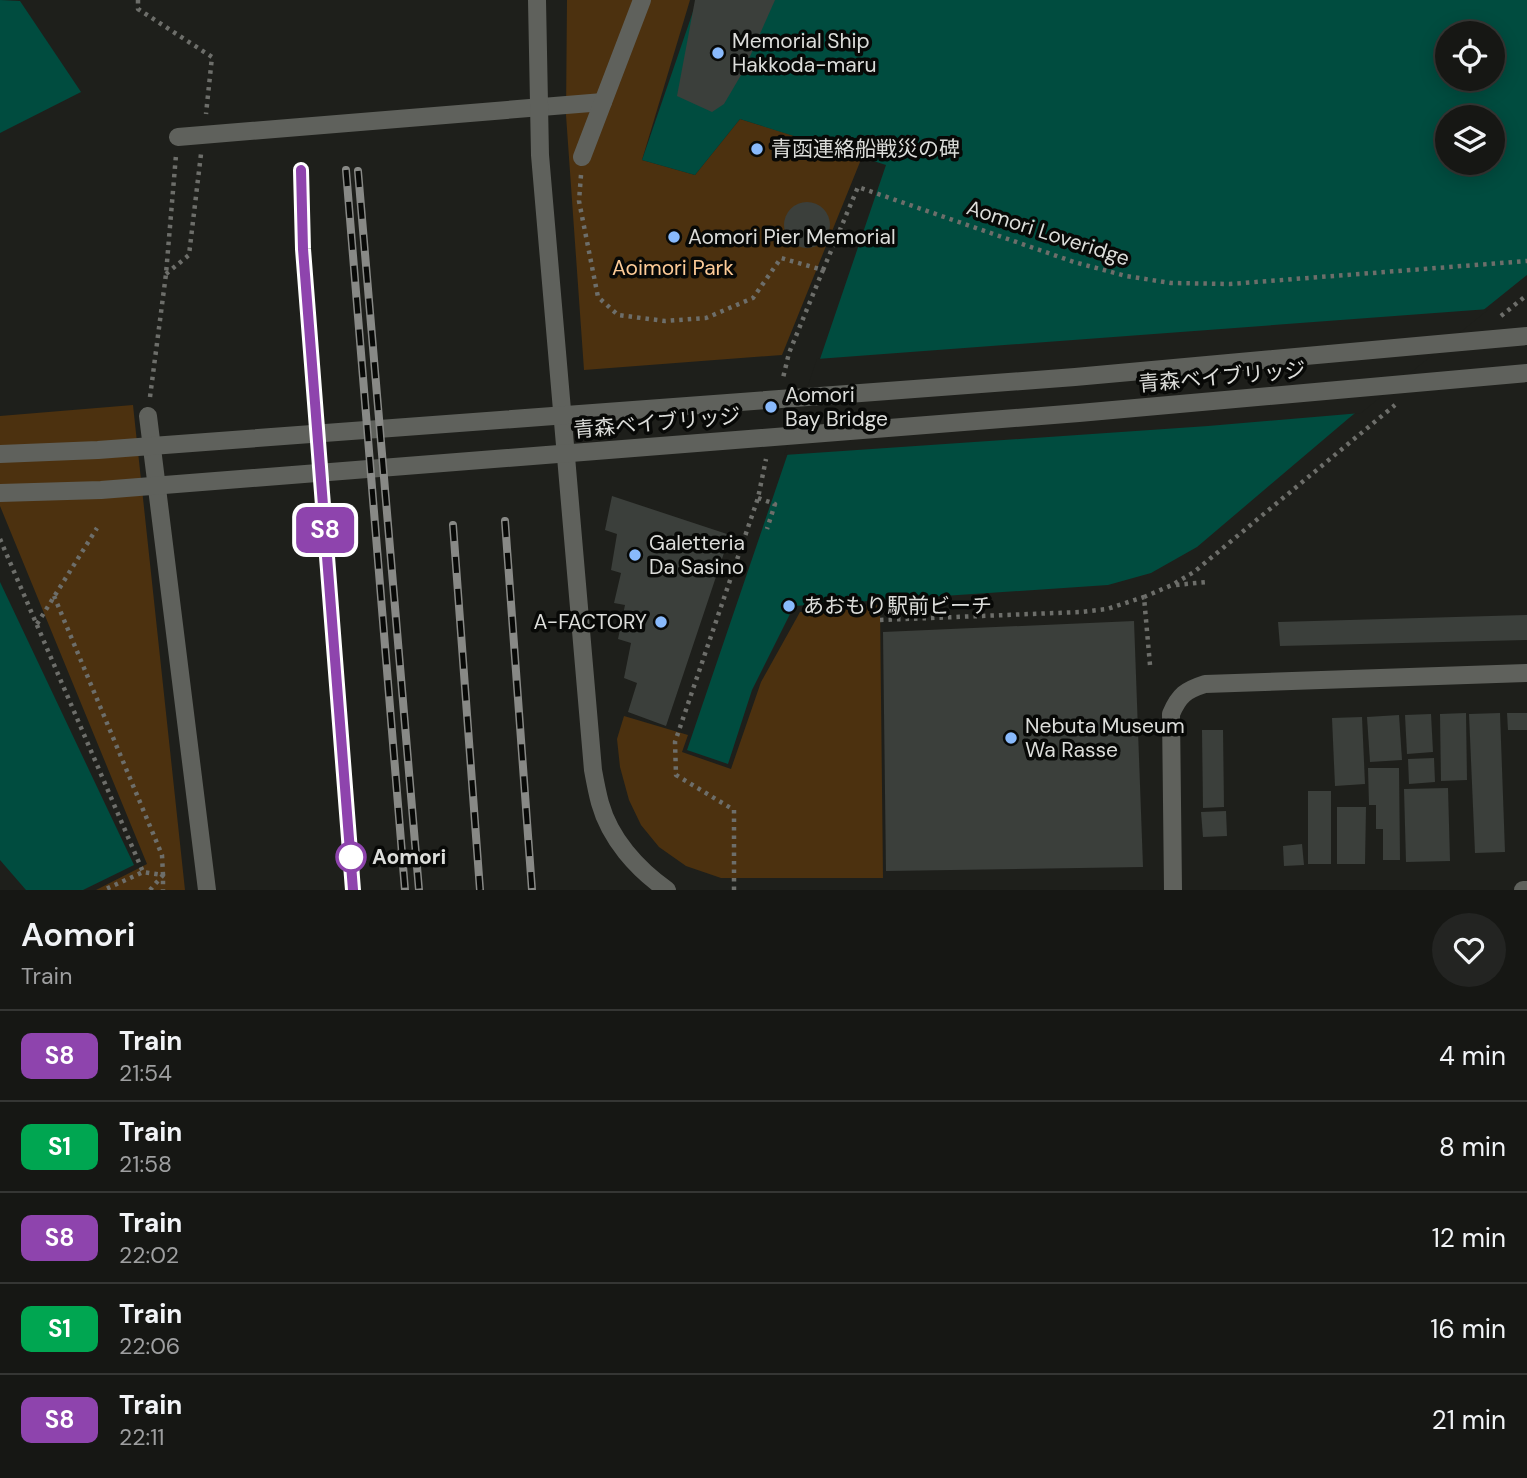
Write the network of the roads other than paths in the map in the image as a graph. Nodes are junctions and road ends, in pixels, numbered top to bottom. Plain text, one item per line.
1 (537, 0) edge
2 (642, 0) edge
3 (603, 102) junction
4 (178, 137) road end
5 (582, 157) dead end
6 (1527, 336) edge
7 (1527, 373) edge
8 (148, 416) road end
9 (0, 454) edge
10 (0, 493) edge
11 (1527, 673) edge
12 (207, 890) edge
13 (667, 890) edge
14 (1173, 890) edge

1 - 13 street
2 - 3 street
3 - 4 street
3 - 5 street
6 - 9 street, 青森ベイブリッジ
7 - 10 street, 青森ベイブリッジ
8 - 12 street
11 - 14 street

